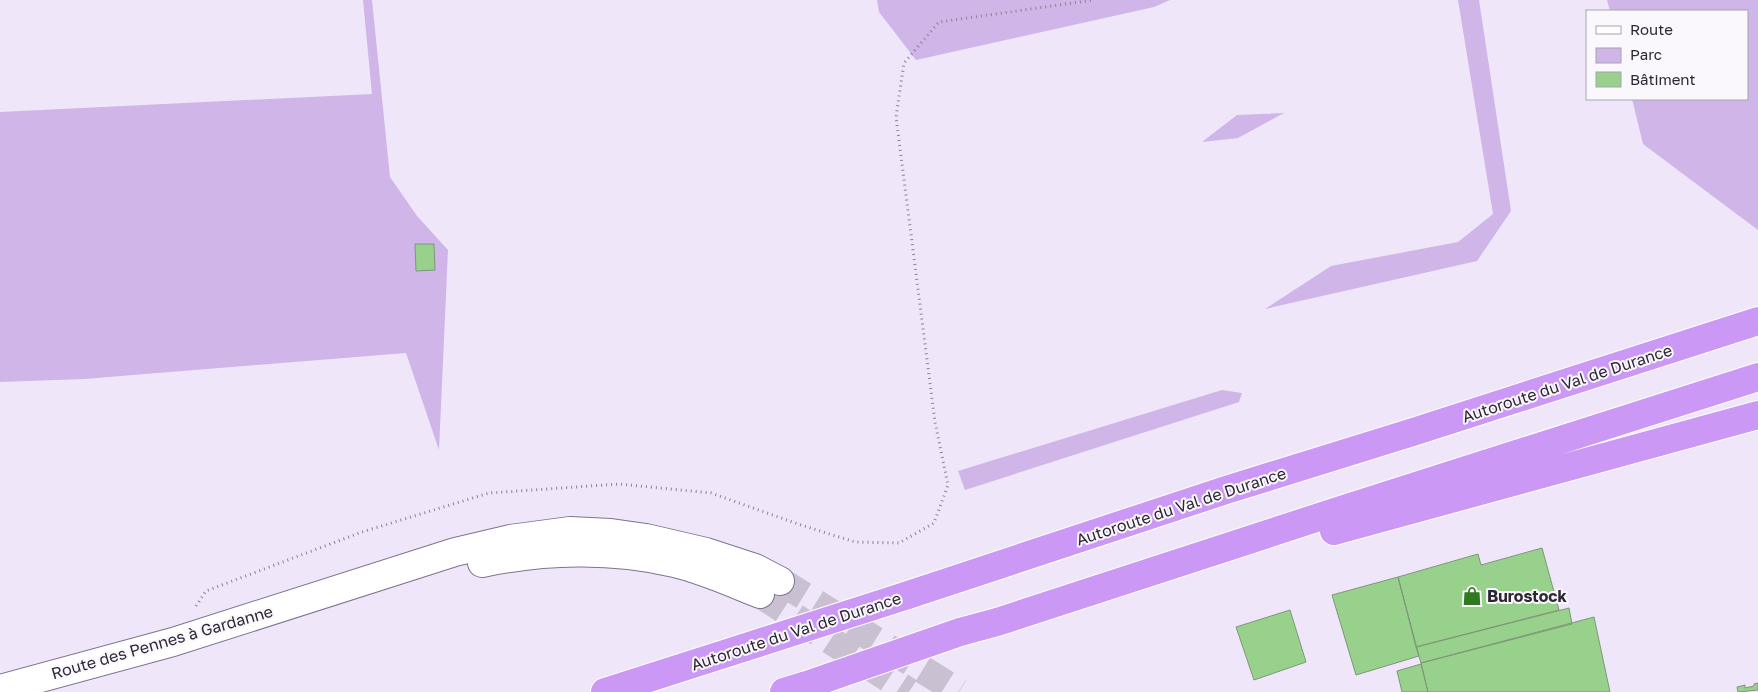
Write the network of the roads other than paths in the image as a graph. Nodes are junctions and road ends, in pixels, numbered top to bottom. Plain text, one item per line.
1 (1758, 321) edge
2 (1758, 377) edge
3 (1758, 415) edge
4 (770, 587) tunnel mouth
5 (997, 622) junction
6 (0, 688) edge
7 (795, 688) edge
8 (605, 692) edge

1 - 8 highway, Autoroute du Val de Durance, bridge
2 - 5 highway
3 - 5 highway
4 - 6 main road, Route des Pennes à Gardanne
5 - 7 highway, bridge

